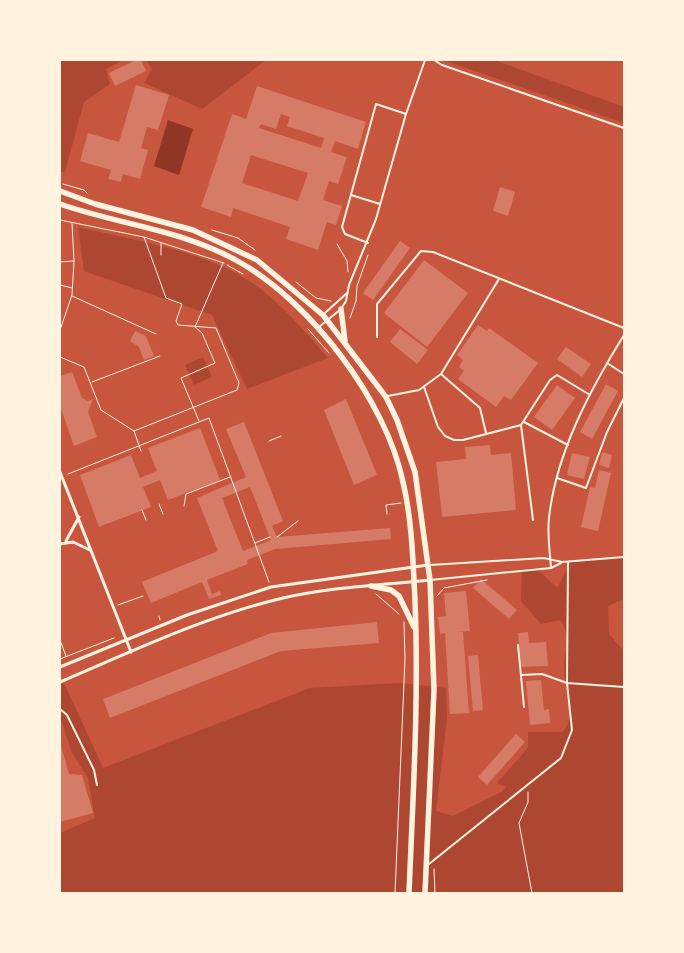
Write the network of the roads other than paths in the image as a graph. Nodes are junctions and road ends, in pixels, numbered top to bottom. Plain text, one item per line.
1 (425, 60) edge
2 (434, 60) edge
3 (406, 114) junction
4 (624, 128) edge
5 (60, 191) edge
6 (350, 195) junction
7 (380, 204) junction
8 (60, 206) edge
9 (368, 244) junction
10 (500, 279) junction
11 (347, 293) junction
12 (341, 309) junction
13 (323, 315) junction
14 (327, 321) junction
15 (312, 322) junction
16 (317, 328) junction
17 (624, 328) edge
18 (624, 335) edge
19 (377, 336) dead end
20 (346, 344) junction
21 (607, 363) junction
22 (441, 374) junction
23 (624, 374) edge
24 (424, 386) junction
25 (590, 395) junction
26 (386, 397) junction
27 (624, 398) edge
28 (524, 422) junction
29 (521, 425) junction
30 (486, 433) junction
31 (568, 445) junction
32 (62, 474) edge
33 (557, 478) junction
34 (79, 517) junction
35 (533, 520) dead end
36 (66, 541) junction
37 (60, 544) edge
38 (90, 551) junction
39 (624, 557) edge
40 (551, 558) junction
41 (562, 562) junction
42 (568, 562) junction
43 (413, 566) junction
44 (429, 566) junction
45 (551, 568) junction
46 (430, 580) junction
47 (414, 582) junction
48 (373, 586) junction
49 (416, 631) junction
50 (127, 639) junction
51 (518, 645) dead end
52 (132, 652) junction
53 (60, 667) edge
54 (521, 675) junction
55 (60, 682) edge
56 (567, 683) junction
57 (624, 687) edge
58 (524, 707) dead end
59 (60, 709) edge
60 (97, 784) dead end
61 (426, 866) junction
62 (409, 893) edge
63 (425, 893) edge

1 - 3 lane
2 - 4 lane
3 - 6 lane
3 - 7 lane
5 - 13 main road
6 - 7 lane
6 - 9 lane
7 - 9 lane
8 - 15 main road
9 - 11 lane
10 - 17 lane
10 - 19 lane
10 - 22 lane
11 - 12 lane
11 - 13 lane
12 - 14 lane
12 - 20 main road
13 - 14 main road
13 - 15 lane
14 - 16 lane
14 - 20 main road
15 - 16 main road
16 - 43 main road
18 - 21 lane
20 - 26 main road
21 - 23 lane
21 - 25 lane
22 - 24 lane
22 - 30 lane
24 - 26 lane
24 - 30 lane
25 - 28 lane
25 - 31 lane
26 - 44 main road
27 - 33 lane
28 - 29 lane
28 - 31 lane
29 - 30 lane
29 - 35 lane
31 - 33 lane
32 - 34 street
33 - 40 lane
34 - 36 street
34 - 38 street
36 - 37 street
36 - 38 street
38 - 50 street
39 - 42 lane
40 - 41 lane
40 - 44 lane
40 - 45 lane
41 - 42 lane
41 - 45 lane
42 - 56 lane
43 - 44 street
43 - 47 main road
43 - 50 street
44 - 46 main road
45 - 46 lane
46 - 47 street
46 - 61 main road
47 - 48 street
47 - 49 main road
48 - 49 main road
48 - 52 street
49 - 62 main road
50 - 52 street
50 - 53 street
51 - 54 lane
52 - 55 street
54 - 56 lane
54 - 58 lane
56 - 57 lane
56 - 61 lane
59 - 60 lane
61 - 63 main road

